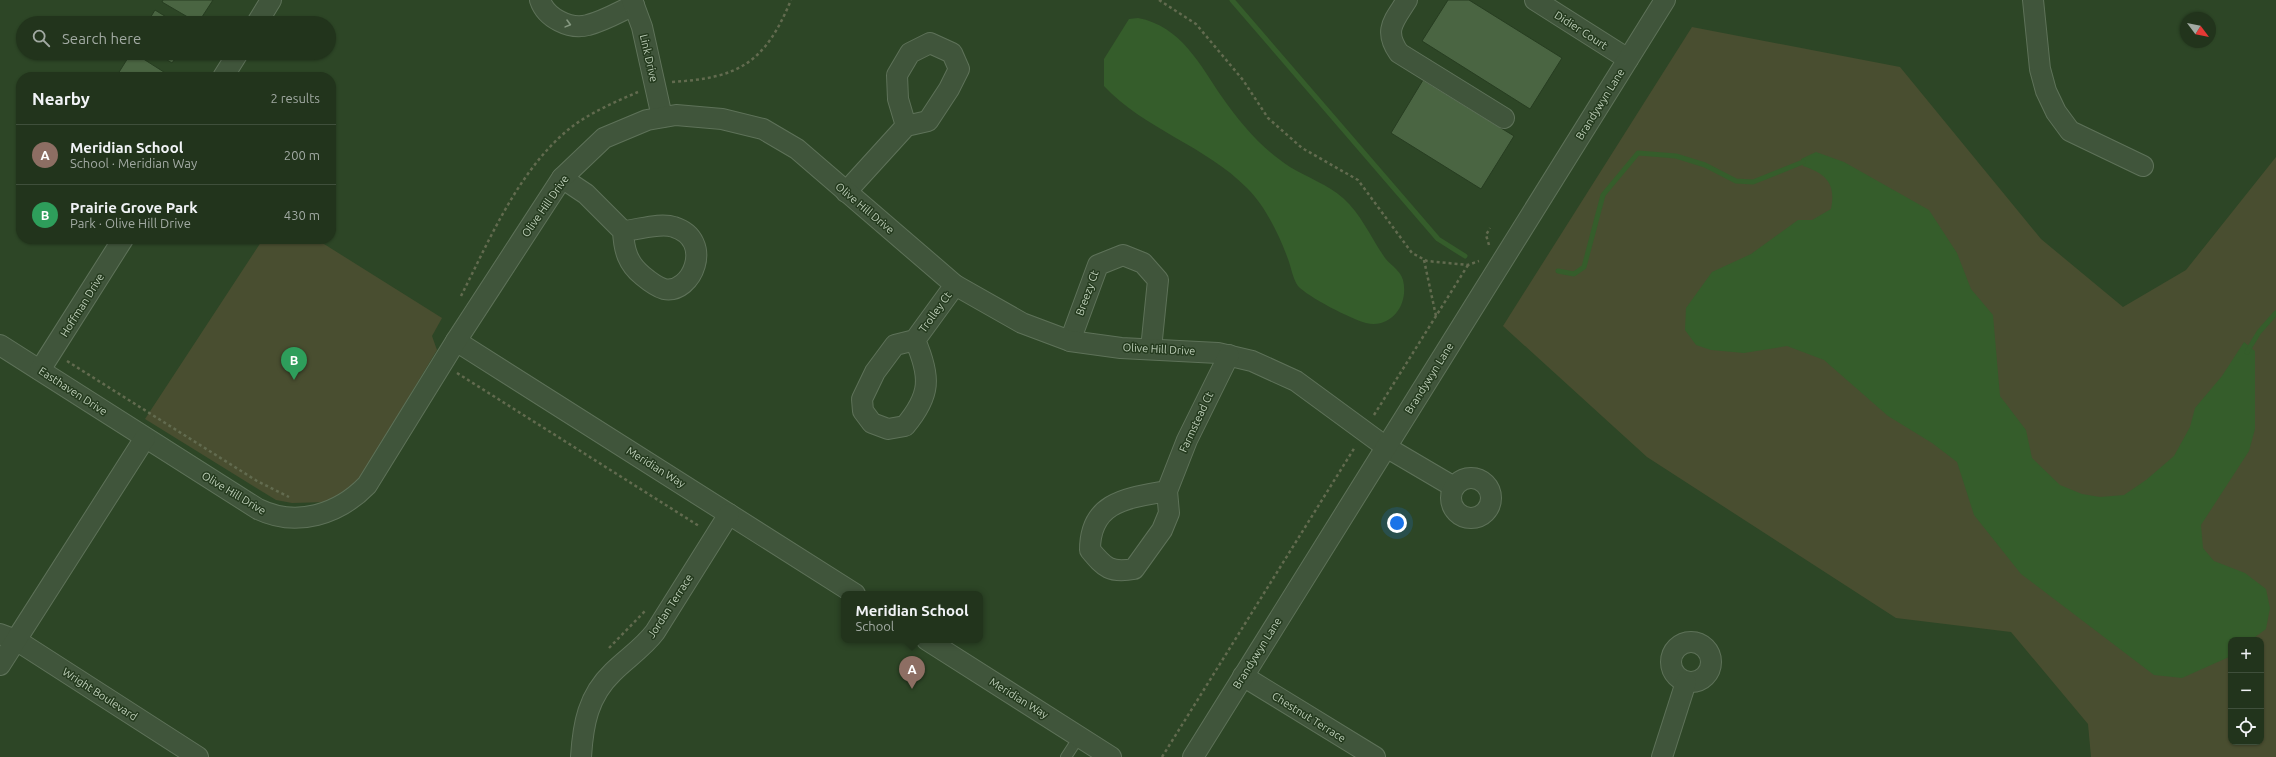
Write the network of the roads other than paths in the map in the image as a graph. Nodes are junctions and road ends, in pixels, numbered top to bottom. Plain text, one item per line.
1 (271, 0) edge
2 (540, 0) edge
3 (1407, 0) edge
4 (1535, 0) edge
5 (1665, 0) edge
6 (2033, 0) edge
7 (633, 3) edge
8 (261, 16) edge
9 (1628, 59) junction
10 (234, 60) edge
11 (226, 72) edge
12 (662, 117) junction
13 (1504, 118) dead end
14 (906, 126) dead end
15 (2143, 166) dead end
16 (562, 178) junction
17 (846, 192) junction
18 (623, 232) dead end
19 (120, 244) edge
20 (955, 284) junction
21 (915, 340) dead end
22 (456, 341) junction
23 (1070, 341) junction
24 (0, 345) edge
25 (1151, 349) junction
26 (1229, 355) junction
27 (40, 370) junction
28 (145, 438) junction
29 (1386, 447) junction
30 (1454, 487) dead end
31 (1167, 491) junction
32 (729, 514) junction
33 (850, 591) edge
34 (8, 637) edge
35 (932, 643) edge
36 (0, 666) edge
37 (1243, 676) junction
38 (1686, 682) dead end
39 (1079, 736) junction
40 (198, 757) edge
41 (581, 757) edge
42 (1066, 757) edge
43 (1111, 757) edge
44 (1193, 757) edge
45 (1375, 757) edge
46 (1662, 757) edge

1 - 8 street
2 -> 7 street
3 - 13 street
4 - 9 street, Didier Court
5 - 9 street, Brandywyn Lane
6 - 15 street
7 - 12 street, Link Drive
9 - 29 street, Brandywyn Lane
10 - 11 street
12 - 16 street, Olive Hill Drive
12 - 17 street, Olive Hill Drive
14 - 17 street
16 - 18 street
16 - 22 street, Olive Hill Drive
17 - 20 street, Olive Hill Drive
19 - 27 street, Hoffman Drive
20 - 21 street, Trolley Ct
20 - 23 street, Olive Hill Drive
22 - 28 street, Olive Hill Drive
22 - 32 street, Meridian Way
23 - 25 street, Olive Hill Drive
23 - 25 street, Breezy Ct
24 - 27 street, Easthaven Drive
25 - 26 street, Olive Hill Drive
26 - 29 street, Olive Hill Drive
26 - 31 street, Farmstead Ct
27 - 28 street, Easthaven Drive
28 - 34 street
29 - 30 street, Olive Hill Drive
29 - 37 street, Brandywyn Lane
31 - 31 street, Farmstead Ct
32 - 33 street, Meridian Way
32 - 41 street, Jordan Terrace
34 - 36 street
34 - 40 street, Wright Boulevard
35 - 39 street, Meridian Way
37 - 44 street, Brandywyn Lane
37 - 45 street, Chestnut Terrace
38 - 46 street
39 - 42 lane
39 - 43 street, Meridian Way

